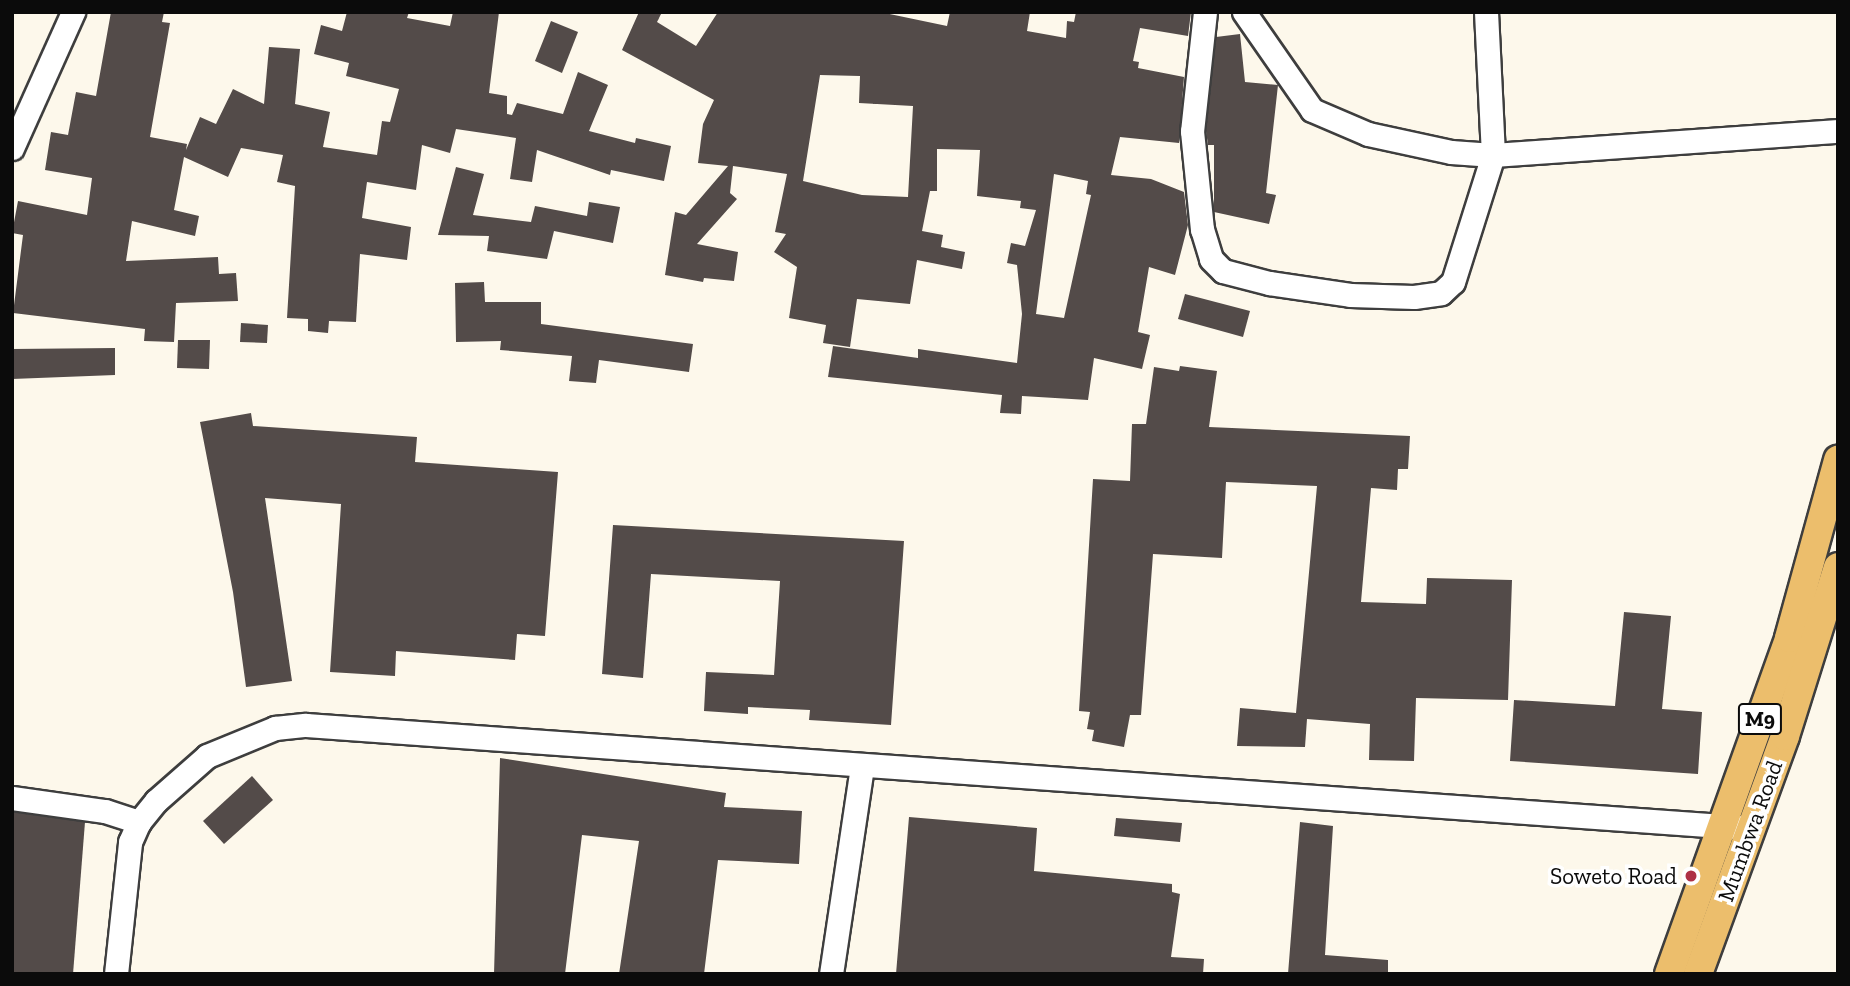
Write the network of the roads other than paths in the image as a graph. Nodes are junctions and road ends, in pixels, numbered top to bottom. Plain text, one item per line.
1 (73, 12) edge
2 (1205, 12) edge
3 (1244, 12) edge
4 (1486, 12) edge
5 (1838, 131) edge
6 (12, 148) edge
7 (1493, 155) junction
8 (1838, 460) edge
9 (1838, 567) edge
10 (862, 766) junction
11 (12, 798) edge
12 (139, 822) junction
13 (1722, 824) junction
14 (1751, 828) junction
15 (116, 974) edge
16 (831, 974) edge
17 (1669, 974) edge
18 (1698, 974) edge

1 - 6 street
2 - 7 street
3 - 7 street
4 - 7 street
5 - 7 street
8 - 13 main road, Mumbwa Road / M9
9 - 14 main road, Mumbwa Road / M9
10 - 12 street
10 - 13 street
10 - 16 street
11 - 12 street
12 - 15 street
13 - 14 street
13 - 17 main road, Mumbwa Road / M9
14 - 18 main road, Mumbwa Road / M9

